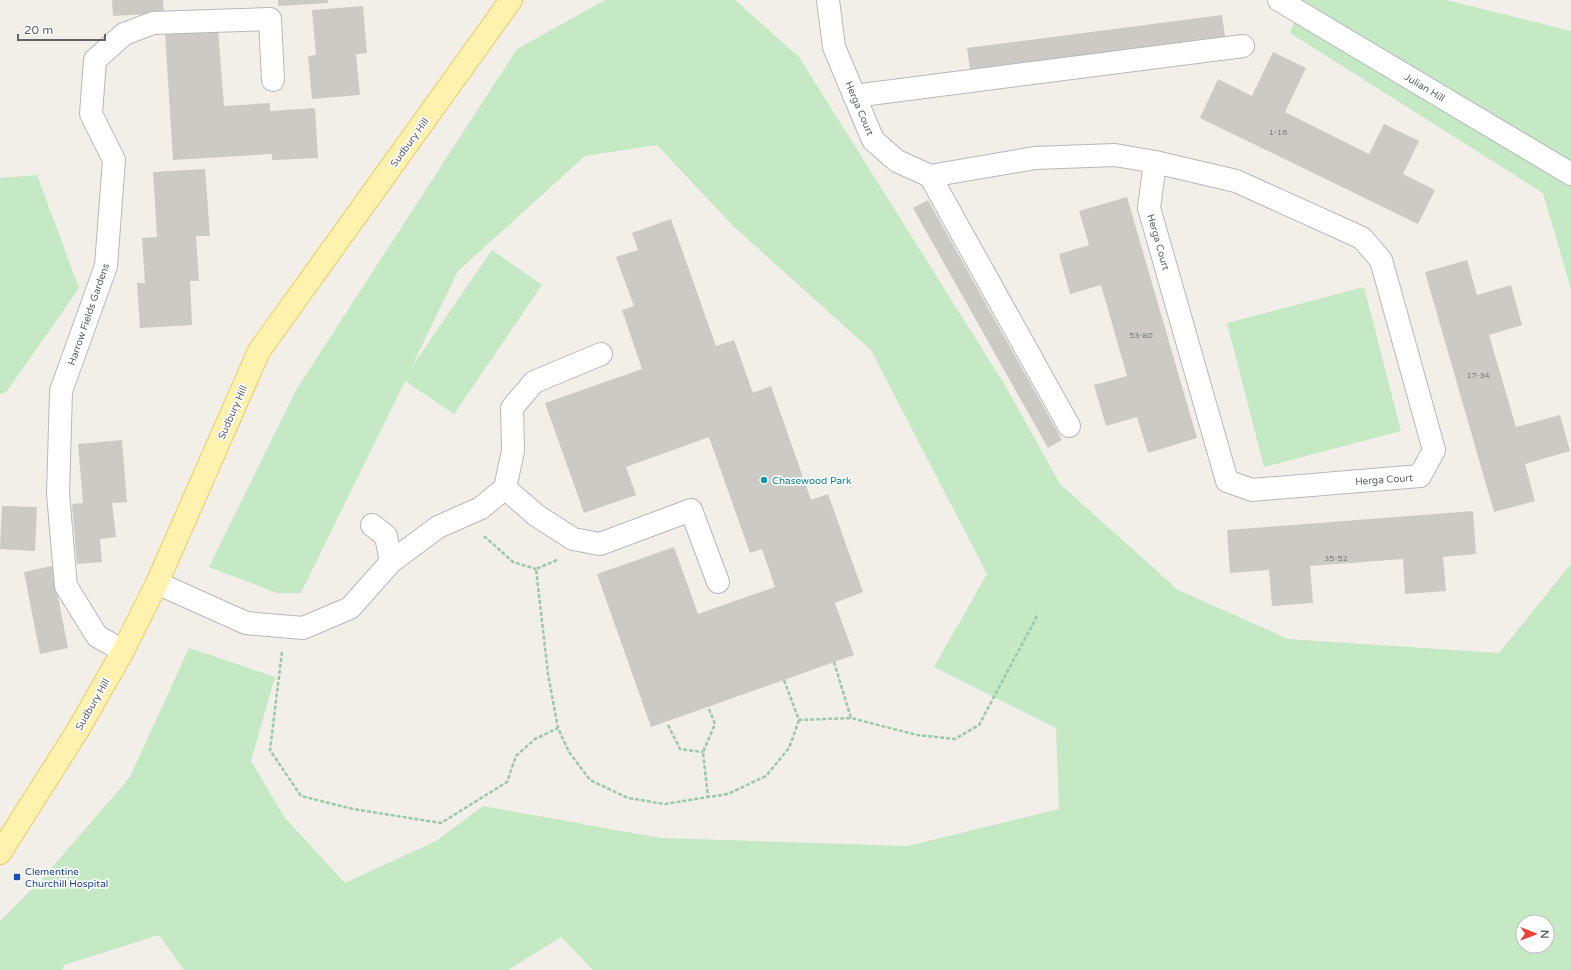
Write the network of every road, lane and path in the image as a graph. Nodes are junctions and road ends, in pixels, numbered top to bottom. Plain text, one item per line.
1 (511, 0) edge
2 (828, 0) edge
3 (1279, 0) edge
4 (1243, 46) dead end
5 (273, 80) dead end
6 (854, 96) junction
7 (1155, 162) junction
8 (1571, 174) edge
9 (930, 176) junction
10 (601, 354) dead end
11 (1069, 426) dead end
12 (505, 488) junction
13 (451, 521) junction
14 (372, 525) dead end
15 (557, 560) dead end
16 (392, 562) junction
17 (536, 569) junction
18 (718, 582) dead end
19 (157, 584) junction
20 (1037, 616) dead end
21 (285, 627) junction
22 (123, 651) junction
23 (834, 662) dead end
24 (784, 680) dead end
25 (709, 709) dead end
26 (851, 718) junction
27 (800, 720) junction
28 (668, 725) dead end
29 (558, 728) junction
30 (702, 752) junction
31 (708, 797) junction
32 (0, 853) edge

1 - 19 main road, Sudbury Hill
2 - 6 street, Herga Court
3 - 8 street, Julian Hill
4 - 6 street
5 - 22 street, Harrow Fields Gardens
6 - 9 street, Herga Court
7 - 7 street, Herga Court
7 - 9 street, Herga Court
9 - 11 street
10 - 12 street
12 - 13 street
12 - 18 street
13 - 16 street
13 - 17 path
14 - 16 street
15 - 17 path
16 - 21 street
17 - 29 path
19 - 21 street
19 - 22 main road, Sudbury Hill
20 - 26 path
21 - 29 path
22 - 32 main road, Sudbury Hill
23 - 26 path
24 - 27 path
25 - 30 path
26 - 27 path
27 - 31 path
28 - 30 path
29 - 31 path
30 - 31 path

